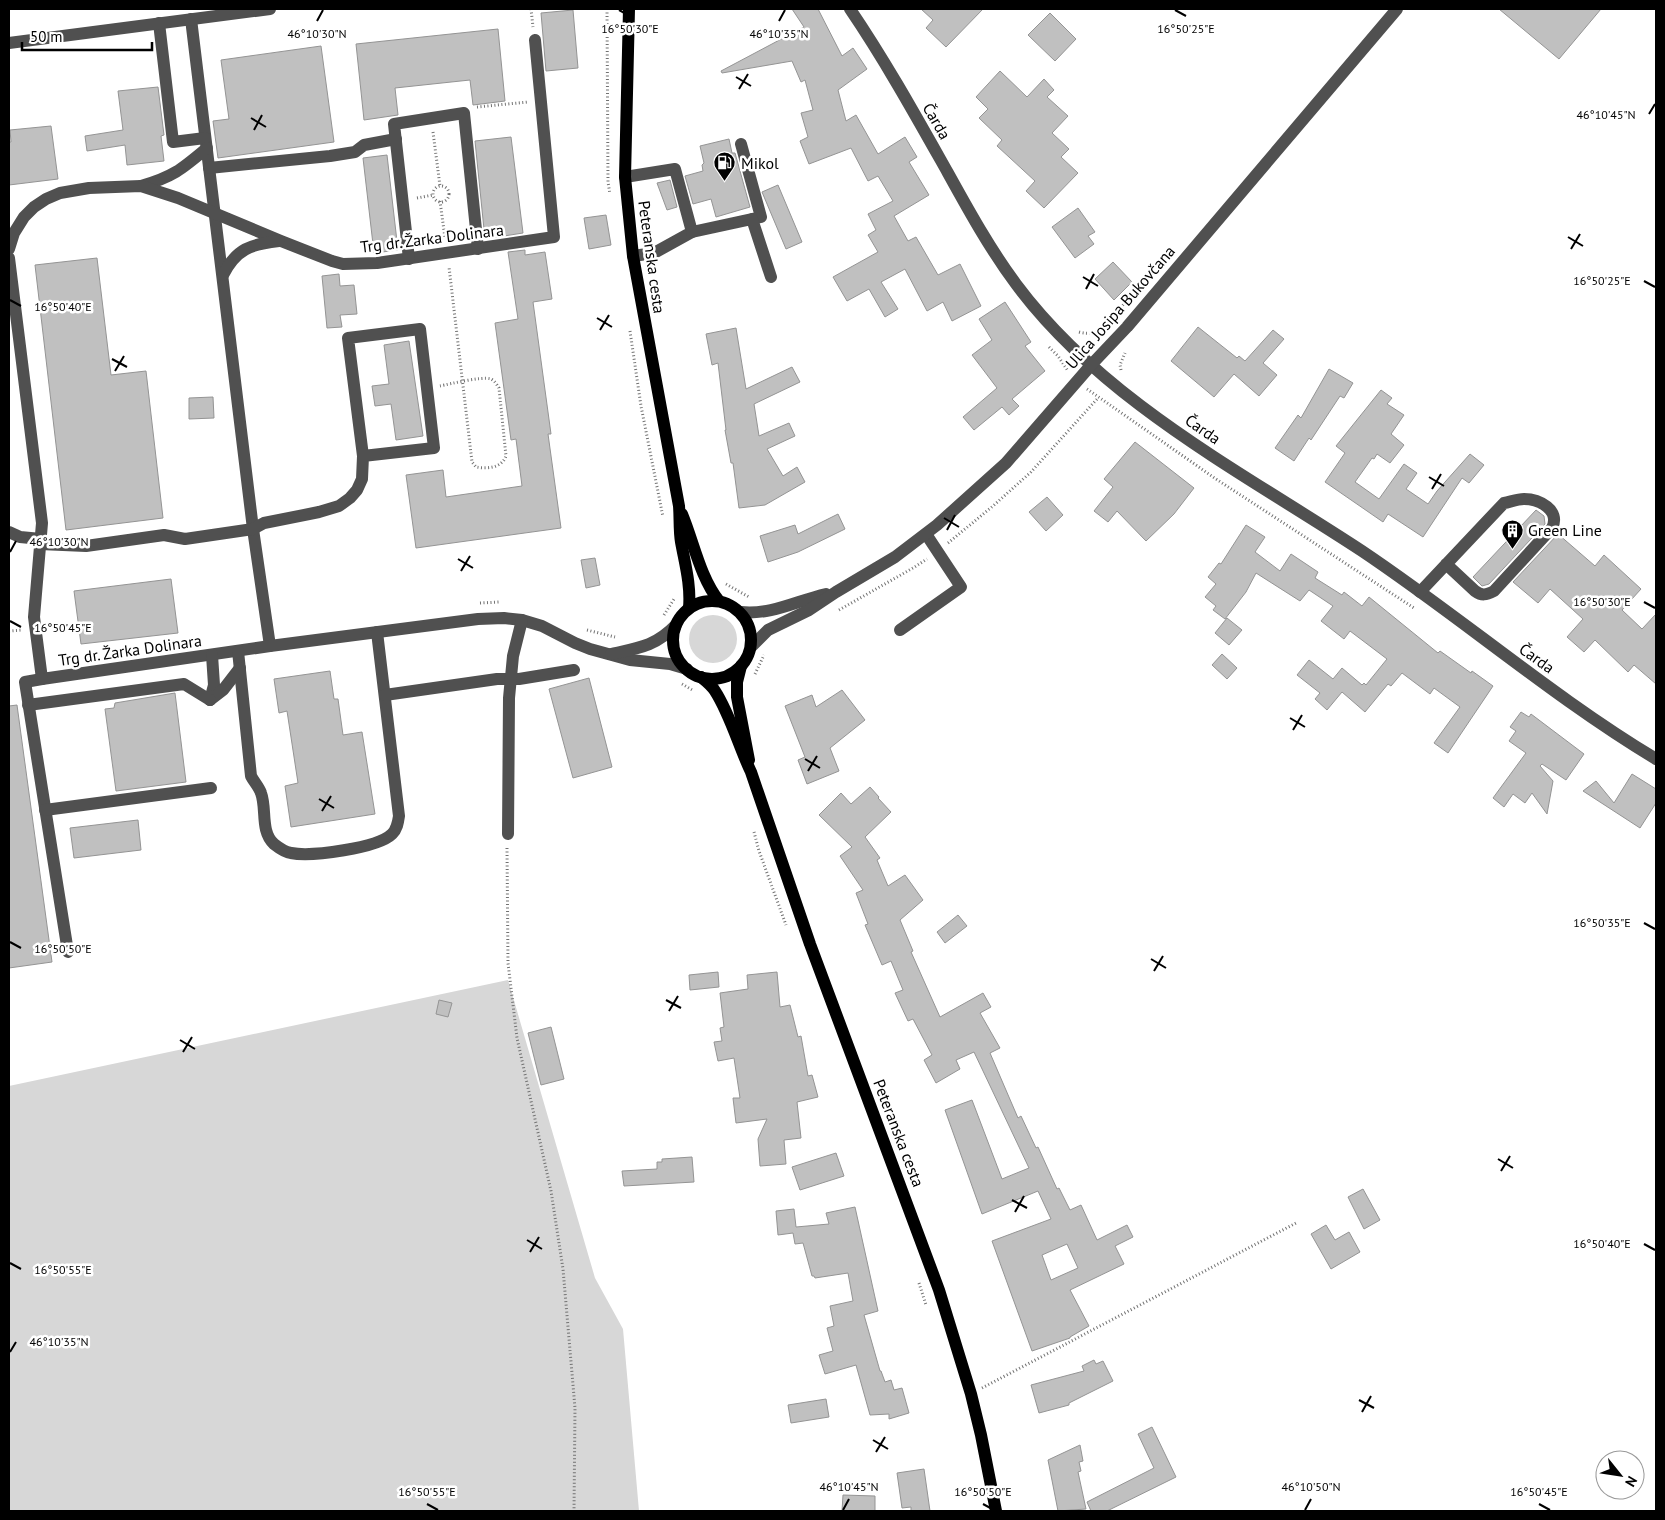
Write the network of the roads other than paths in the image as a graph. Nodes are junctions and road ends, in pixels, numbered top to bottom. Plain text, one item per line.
1 (270, 9) edge
2 (629, 9) edge
3 (850, 9) edge
4 (1397, 9) edge
5 (184, 16) edge
6 (159, 24) junction
7 (535, 40) dead end
8 (9, 42) edge
9 (396, 139) junction
10 (206, 143) junction
11 (741, 144) dead end
12 (209, 168) junction
13 (626, 178) junction
14 (141, 186) junction
15 (215, 214) junction
16 (752, 220) junction
17 (11, 232) edge
18 (692, 232) junction
19 (281, 241) junction
20 (9, 249) edge
21 (478, 249) junction
22 (633, 256) junction
23 (9, 258) edge
24 (409, 259) junction
25 (223, 275) junction
26 (771, 277) dead end
27 (1092, 364) junction
28 (363, 456) junction
29 (679, 506) junction
30 (253, 529) junction
31 (9, 532) edge
32 (926, 534) junction
33 (41, 541) junction
34 (1446, 564) junction
35 (836, 592) junction
36 (1420, 592) junction
37 (720, 601) junction
38 (689, 608) junction
39 (741, 612) junction
40 (522, 620) junction
41 (676, 625) junction
42 (900, 630) dead end
43 (377, 632) junction
44 (270, 646) junction
45 (751, 647) junction
46 (238, 651) junction
47 (608, 654) junction
48 (212, 655) junction
49 (742, 666) junction
50 (240, 668) junction
51 (687, 669) junction
52 (574, 670) dead end
53 (701, 677) junction
54 (42, 679) junction
55 (511, 680) junction
56 (384, 695) junction
57 (210, 700) junction
58 (28, 705) junction
59 (1656, 759) edge
60 (751, 772) junction
61 (211, 788) dead end
62 (45, 810) junction
63 (508, 834) road end
64 (68, 952) dead end
65 (996, 1511) edge

1 - 5 street
2 - 13 main road, Peteranska cesta
3 - 27 street, Čarda
4 - 27 street, Ulica Josipa Bukovčana
5 - 6 street
5 - 10 street
6 - 8 street
6 - 10 street
7 - 21 street, Trg dr. Žarka Dolinara
9 - 12 street
9 - 21 street
9 - 24 street
10 - 12 street
10 - 14 street
11 - 16 street
12 - 15 street
13 - 18 street
13 - 22 main road, Peteranska cesta
14 - 15 street, Trg dr. Žarka Dolinara
14 - 17 street, Trg dr. Žarka Dolinara
15 - 19 street, Trg dr. Žarka Dolinara
15 - 25 street
16 - 18 street
16 - 26 street
17 - 20 street, Trg dr. Žarka Dolinara
18 - 22 street
19 - 24 street, Trg dr. Žarka Dolinara
19 - 25 street
21 - 24 street, Trg dr. Žarka Dolinara
22 - 29 main road, Peteranska cesta
23 - 33 street, Trg dr. Žarka Dolinara
25 - 30 street
27 - 32 street, Ulica Josipa Bukovčana
27 - 36 street, Čarda
28 - 28 street
28 - 30 street
29 - 37 main road, Peteranska cesta
29 - 38 main road, Peteranska cesta
30 - 33 street
30 - 44 street
31 - 33 street
32 - 35 street, Ulica Josipa Bukovčana
32 - 42 street
33 - 54 street, Trg dr. Žarka Dolinara
34 - 34 street
34 - 36 street
35 - 39 street, Ulica Josipa Bukovčana
35 - 45 street, Ulica Josipa Bukovčana
36 - 59 street, Čarda
37 - 38 main road
37 - 39 main road
38 - 41 main road
39 - 45 main road
40 - 43 street, Trg dr. Žarka Dolinara
40 - 47 street, Trg dr. Žarka Dolinara
40 - 55 street
41 - 47 street, Trg dr. Žarka Dolinara
41 - 51 main road
43 - 44 street, Trg dr. Žarka Dolinara
43 - 56 street
44 - 46 street, Trg dr. Žarka Dolinara
45 - 49 main road
46 - 48 street, Trg dr. Žarka Dolinara
46 - 50 street
47 - 51 street, Trg dr. Žarka Dolinara
48 - 54 street, Trg dr. Žarka Dolinara
48 - 57 street
49 - 53 main road
49 - 60 main road, Peteranska cesta
50 - 56 street
50 - 57 street
51 - 53 main road
52 - 55 street
53 - 60 main road, Peteranska cesta
54 - 58 street
55 - 56 street
55 - 63 street
57 - 58 street
58 - 62 street
60 - 65 main road, Peteranska cesta
61 - 62 street
62 - 64 street

